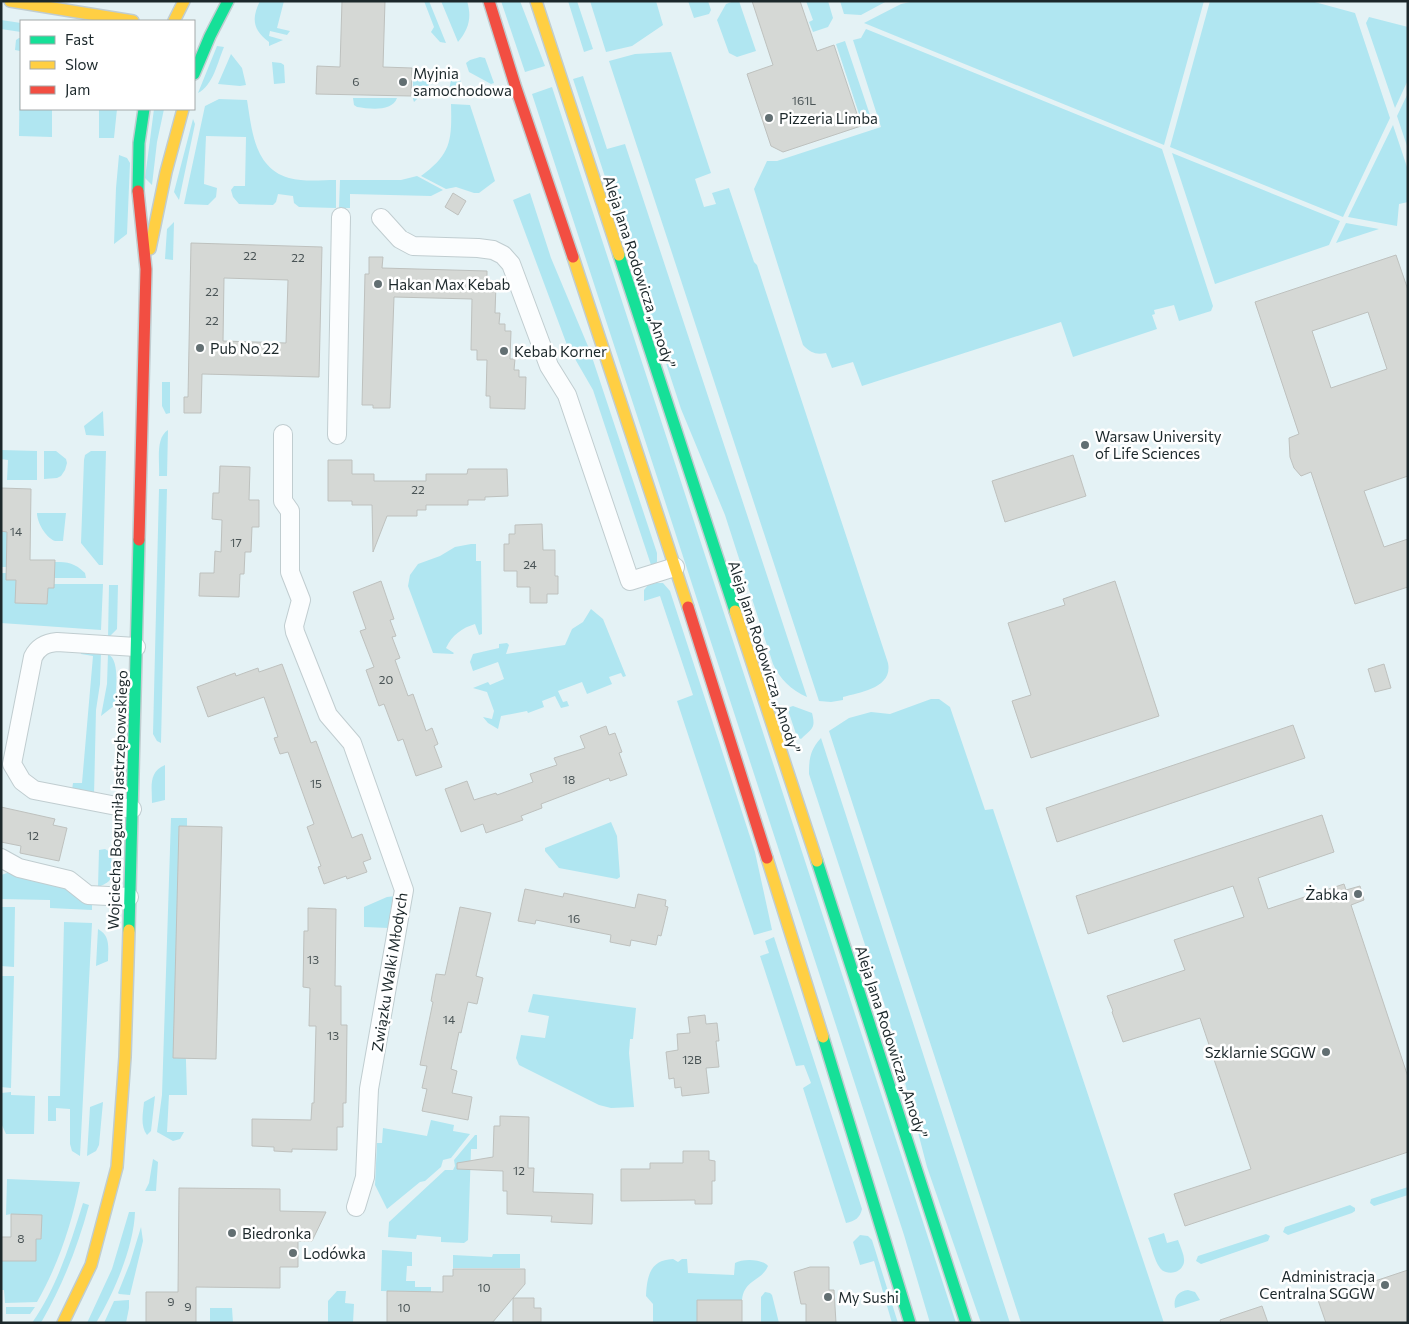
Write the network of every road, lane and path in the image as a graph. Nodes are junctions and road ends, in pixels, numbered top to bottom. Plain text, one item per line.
1 (10, 1) edge
2 (184, 1) edge
3 (228, 1) edge
4 (489, 1) edge
5 (536, 1) edge
6 (127, 20) edge
7 (174, 20) edge
8 (195, 71) edge
9 (144, 110) edge
10 (183, 110) edge
11 (341, 217) dead end
12 (381, 218) dead end
13 (146, 269) junction
14 (283, 434) dead end
15 (337, 435) dead end
16 (675, 567) junction
17 (136, 647) junction
18 (132, 809) junction
19 (1, 858) edge
20 (129, 897) junction
21 (356, 1207) dead end
22 (63, 1323) edge
23 (910, 1323) edge
24 (966, 1323) edge

1 - 6 main road
2 - 7 main road
3 - 8 main road
4 - 16 main road
5 - 24 main road, Aleja Jana Rodowicza „Anody”
9 - 13 main road, Wojciecha Bogumiła Jastrzębowskiego
10 - 13 main road, Wojciecha Bogumiła Jastrzębowskiego
11 - 15 street
12 - 16 street
13 - 17 main road, Wojciecha Bogumiła Jastrzębowskiego
14 - 21 street, Związku Walki Młodych
16 - 23 main road
17 - 18 main road, Wojciecha Bogumiła Jastrzębowskiego
17 - 18 street
18 - 20 main road, Wojciecha Bogumiła Jastrzębowskiego
19 - 20 street
20 - 22 main road, Wojciecha Bogumiła Jastrzębowskiego

